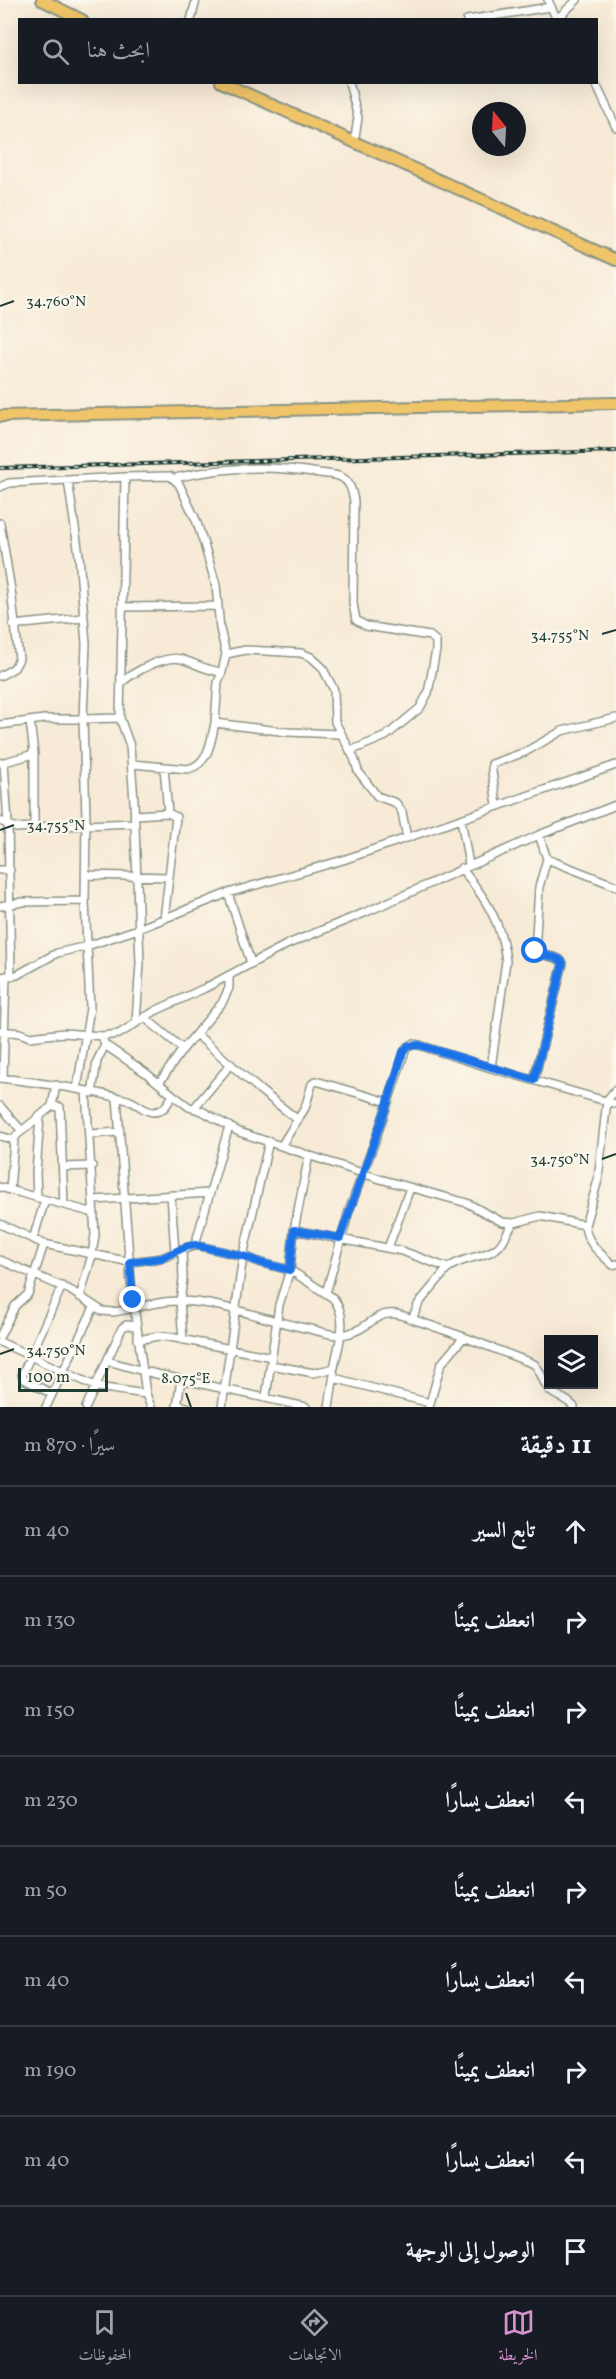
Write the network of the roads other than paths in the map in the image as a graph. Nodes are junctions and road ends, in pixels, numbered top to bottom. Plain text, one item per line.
1 (42, 0) edge
2 (196, 0) edge
3 (577, 0) edge
4 (549, 3) edge
5 (78, 18) edge
6 (192, 18) edge
7 (476, 18) edge
8 (556, 18) edge
9 (558, 18) edge
10 (225, 84) edge
11 (350, 84) edge
12 (596, 84) edge
13 (616, 128) edge
14 (354, 143) junction
15 (616, 260) edge
16 (616, 403) edge
17 (0, 417) edge
18 (124, 477) junction
19 (175, 478) junction
20 (68, 480) junction
21 (0, 487) edge
22 (0, 523) edge
23 (217, 606) junction
24 (123, 607) junction
25 (83, 618) junction
26 (14, 625) junction
27 (226, 654) junction
28 (222, 672) junction
29 (0, 676) edge
30 (121, 683) junction
31 (83, 718) junction
32 (120, 718) junction
33 (616, 718) edge
34 (30, 721) junction
35 (215, 723) junction
36 (0, 725) edge
37 (340, 734) junction
38 (350, 751) junction
39 (34, 754) junction
40 (2, 763) edge
41 (132, 764) junction
42 (616, 765) edge
43 (165, 767) junction
44 (497, 805) junction
45 (616, 805) edge
46 (168, 813) junction
47 (135, 819) junction
48 (461, 819) junction
49 (0, 821) edge
50 (8, 824) junction
51 (86, 825) junction
52 (34, 827) junction
53 (539, 835) junction
54 (406, 838) junction
55 (547, 859) junction
56 (469, 865) junction
57 (461, 868) junction
58 (0, 870) edge
59 (10, 870) junction
60 (86, 875) junction
61 (135, 876) junction
62 (169, 877) junction
63 (616, 885) edge
64 (228, 893) junction
65 (85, 901) junction
66 (9, 904) junction
67 (0, 906) edge
68 (164, 919) junction
69 (138, 929) junction
70 (87, 946) junction
71 (251, 963) junction
72 (229, 975) junction
73 (6, 976) edge
74 (144, 1017) junction
75 (136, 1022) junction
76 (3, 1031) edge
77 (196, 1034) junction
78 (86, 1035) junction
79 (102, 1036) junction
80 (105, 1046) junction
81 (183, 1049) junction
82 (231, 1064) junction
83 (491, 1068) junction
84 (1, 1078) edge
85 (534, 1080) junction
86 (159, 1083) junction
87 (56, 1084) junction
88 (77, 1089) junction
89 (616, 1089) edge
90 (89, 1092) junction
91 (173, 1095) junction
92 (117, 1098) junction
93 (607, 1100) junction
94 (388, 1102) junction
95 (616, 1104) edge
96 (0, 1106) edge
97 (52, 1106) junction
98 (194, 1108) junction
99 (40, 1117) junction
100 (298, 1120) junction
101 (229, 1126) junction
102 (22, 1131) junction
103 (120, 1132) junction
104 (90, 1134) junction
105 (0, 1136) edge
106 (14, 1140) junction
107 (269, 1142) junction
108 (281, 1146) junction
109 (309, 1155) junction
110 (92, 1166) junction
111 (63, 1167) junction
112 (363, 1174) junction
113 (0, 1187) edge
114 (410, 1188) junction
115 (10, 1190) junction
116 (210, 1193) junction
117 (171, 1195) junction
118 (37, 1197) junction
119 (125, 1197) junction
120 (45, 1200) junction
121 (94, 1200) junction
122 (64, 1205) junction
123 (94, 1213) junction
124 (514, 1223) junction
125 (0, 1224) edge
126 (585, 1225) junction
127 (294, 1230) junction
128 (340, 1238) junction
129 (33, 1239) junction
130 (44, 1244) junction
131 (195, 1245) junction
132 (388, 1248) junction
133 (179, 1250) junction
134 (92, 1255) junction
135 (243, 1256) junction
136 (0, 1260) edge
137 (130, 1262) junction
138 (615, 1265) edge
139 (448, 1268) junction
140 (290, 1270) junction
141 (33, 1275) junction
142 (62, 1286) junction
143 (326, 1293) junction
144 (80, 1298) junction
145 (180, 1301) junction
146 (94, 1307) junction
147 (134, 1309) junction
148 (235, 1311) junction
149 (412, 1319) junction
150 (276, 1323) junction
151 (136, 1326) junction
152 (341, 1335) junction
153 (0, 1336) edge
154 (464, 1337) junction
155 (138, 1340) junction
156 (183, 1340) junction
157 (0, 1342) edge
158 (230, 1349) junction
159 (29, 1357) junction
160 (108, 1360) junction
161 (271, 1361) junction
162 (334, 1368) junction
163 (143, 1371) junction
164 (62, 1372) junction
165 (334, 1378) junction
166 (181, 1379) junction
167 (96, 1387) junction
168 (225, 1388) junction
169 (52, 1394) junction
170 (146, 1394) junction
171 (266, 1397) junction
172 (430, 1405) edge
173 (49, 1406) edge
174 (177, 1406) edge
175 (86, 1407) edge
176 (152, 1407) edge
177 (187, 1407) edge
178 (222, 1407) edge
179 (306, 1407) edge
180 (329, 1407) edge
181 (574, 1407) edge

1 - 5 main road
2 - 6 street
3 - 9 street
4 - 7 street
4 - 8 street
10 - 14 main road
11 - 14 street
12 - 13 street
14 - 15 main road
16 - 17 main road
18 - 19 street
18 - 20 street
18 - 24 street
19 - 23 street
19 - 38 street
20 - 21 street
20 - 25 street
22 - 26 street
23 - 24 street
23 - 27 street
24 - 30 street
25 - 26 street
25 - 31 street
26 - 29 street
27 - 28 street
27 - 37 street
28 - 30 street
28 - 35 street
30 - 32 street
31 - 32 street
31 - 34 street
31 - 51 street
32 - 41 street
33 - 44 street
34 - 36 street
34 - 39 street
35 - 37 street
35 - 43 street
37 - 38 street
38 - 54 street
39 - 40 street
39 - 52 street
40 - 50 street
41 - 43 street
41 - 47 street
42 - 44 street
43 - 46 street
44 - 48 street
45 - 53 street
46 - 47 street
46 - 62 street
47 - 51 street
47 - 61 street
48 - 54 street
48 - 56 street
49 - 50 street
50 - 52 street
50 - 59 street
51 - 52 street
51 - 60 street
53 - 55 street
53 - 56 street
54 - 64 street
55 - 63 street
55 - 85 street
56 - 57 street
57 - 71 street
57 - 83 street
58 - 59 street
59 - 66 street
60 - 61 street
60 - 65 street
61 - 62 street
61 - 69 street
62 - 68 street
64 - 68 street
64 - 71 street
65 - 66 street
65 - 70 street
66 - 67 street
66 - 73 street
68 - 69 street
69 - 70 street
69 - 75 street
70 - 73 street
70 - 78 street
71 - 72 street
72 - 74 street
72 - 77 street
73 - 76 street
74 - 75 street
74 - 81 street
75 - 79 street
76 - 78 street
76 - 84 street
77 - 81 street
77 - 82 street
78 - 79 street
78 - 88 street
79 - 80 street
80 - 86 street
80 - 90 street
81 - 86 street
82 - 98 street
82 - 100 street
83 - 85 street
83 - 94 street
84 - 87 street
85 - 93 street
86 - 91 street
87 - 88 street
87 - 97 street
88 - 90 street
89 - 93 street
90 - 92 street
90 - 104 street
91 - 92 street
91 - 98 street
92 - 103 street
93 - 95 street
93 - 126 street
94 - 100 street
94 - 112 street
96 - 102 street
97 - 99 street
97 - 111 street
98 - 101 street
99 - 102 street
99 - 118 street
100 - 108 street
101 - 107 street
101 - 116 street
102 - 106 street
103 - 104 street
103 - 119 street
104 - 110 street
105 - 106 street
106 - 115 street
107 - 108 street
107 - 135 street
108 - 109 street
109 - 112 street
109 - 127 street
110 - 111 street
110 - 121 street
111 - 122 street
112 - 114 street
112 - 128 street
113 - 115 street
114 - 124 street
114 - 132 street
115 - 118 street
116 - 117 street
116 - 131 street
117 - 119 street
117 - 133 street
118 - 120 street
119 - 121 street
119 - 137 street
120 - 122 street
120 - 129 street
121 - 123 street
122 - 123 street
123 - 134 street
124 - 126 street
124 - 139 street
125 - 129 street
126 - 138 street
127 - 128 street
127 - 140 street
128 - 132 street
128 - 143 street
129 - 130 street
130 - 134 street
130 - 141 street
131 - 133 street
131 - 135 street
132 - 139 street
133 - 137 street
133 - 145 street
134 - 137 street
134 - 144 street
135 - 140 street
135 - 148 street
136 - 141 street
137 - 147 street
139 - 149 street
140 - 143 street
140 - 150 street
141 - 142 street
141 - 153 street
142 - 144 street
142 - 159 street
143 - 152 street
144 - 146 street
145 - 147 street
145 - 148 street
145 - 156 street
146 - 147 street
146 - 164 street
147 - 151 street
148 - 150 street
148 - 158 street
149 - 152 street
149 - 154 street
150 - 152 street
150 - 161 street
151 - 155 street
151 - 160 street
152 - 162 street
154 - 172 street
154 - 181 street
155 - 156 street
155 - 163 street
156 - 158 street
157 - 159 street
158 - 161 street
158 - 168 street
159 - 164 street
159 - 169 street
160 - 163 street
160 - 167 street
161 - 162 street
161 - 171 street
162 - 165 street
163 - 166 street
163 - 170 street
164 - 167 street
164 - 169 street
165 - 172 street
165 - 180 street
166 - 168 street
166 - 174 street
167 - 170 street
167 - 175 street
168 - 171 street
168 - 178 street
169 - 173 street
170 - 176 street
171 - 179 street
174 - 177 street

